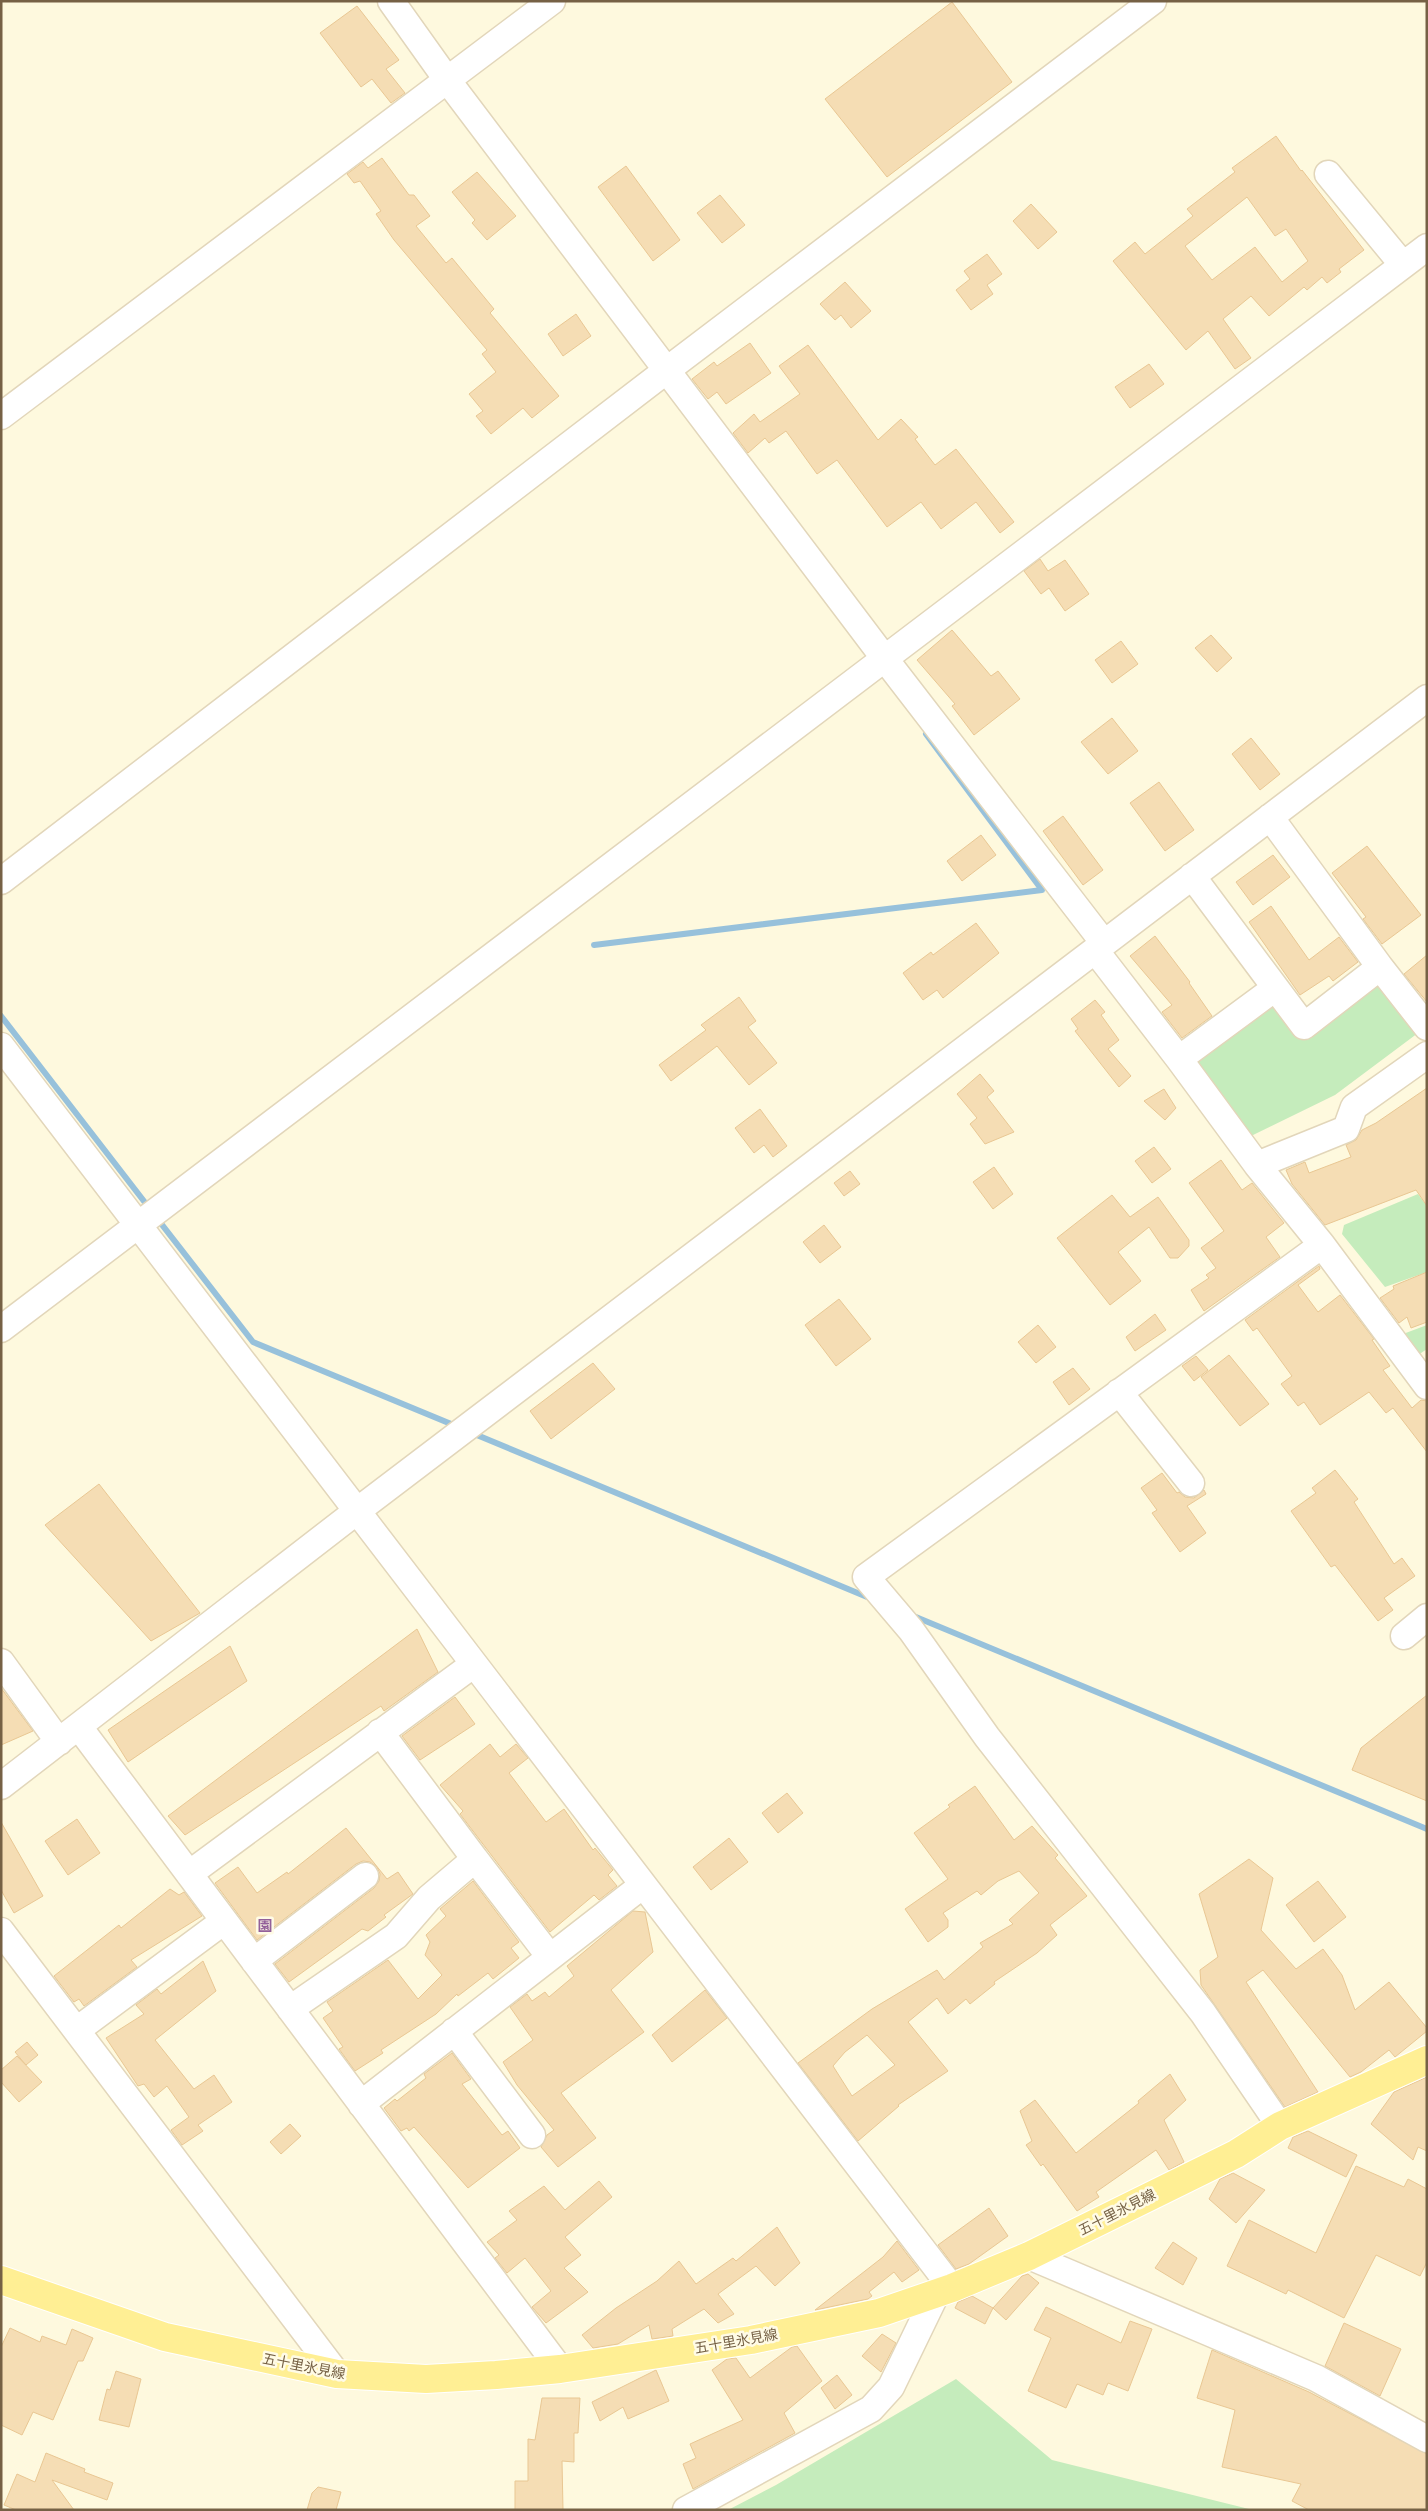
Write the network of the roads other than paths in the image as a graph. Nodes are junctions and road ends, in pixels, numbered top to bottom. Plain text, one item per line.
1 (391, 1) edge
2 (552, 1) edge
3 (1153, 1) edge
4 (448, 80) junction
5 (1328, 174) dead end
6 (1427, 247) edge
7 (1403, 265) junction
8 (667, 370) junction
9 (1, 416) edge
10 (886, 659) junction
11 (1427, 698) edge
12 (1270, 817) junction
13 (1192, 876) junction
14 (1, 881) edge
15 (1099, 946) junction
16 (1380, 967) junction
17 (1274, 989) junction
18 (1427, 1027) edge
19 (1, 1046) edge
20 (1427, 1055) edge
21 (1179, 1058) junction
22 (1257, 1165) junction
23 (138, 1224) junction
24 (1322, 1245) junction
25 (1, 1329) edge
26 (1427, 1386) edge
27 (1119, 1392) junction
28 (1191, 1483) dead end
29 (357, 1511) junction
30 (1427, 1617) edge
31 (1404, 1636) dead end
32 (1, 1662) edge
33 (474, 1664) junction
34 (380, 1732) junction
35 (69, 1734) junction
36 (1, 1786) edge
37 (475, 1859) junction
38 (189, 1874) junction
39 (365, 1876) dead end
40 (643, 1885) junction
41 (224, 1921) junction
42 (3, 1937) edge
43 (550, 1957) junction
44 (254, 1961) junction
45 (290, 2009) junction
46 (76, 2030) junction
47 (454, 2031) junction
48 (1427, 2060) edge
49 (361, 2104) junction
50 (1280, 2126) junction
51 (532, 2135) dead end
52 (1029, 2256) junction
53 (1, 2280) edge
54 (944, 2291) junction
55 (560, 2369) junction
56 (337, 2374) junction
57 (1427, 2439) edge
58 (686, 2510) edge

1 - 4 street
2 - 4 street
3 - 8 street
4 - 8 street
4 - 9 street
5 - 7 street
6 - 7 street
7 - 10 street
8 - 10 street
8 - 14 street
10 - 15 street
10 - 23 street
11 - 12 street
12 - 13 street
12 - 16 street
13 - 15 street
13 - 17 street
15 - 21 street
15 - 29 street
16 - 17 street
16 - 18 street
17 - 21 street
19 - 23 street
20 - 22 street
21 - 22 street
22 - 24 street
23 - 25 street
23 - 29 street
24 - 26 street
24 - 27 street
27 - 28 street
27 - 50 street
29 - 33 street
29 - 35 street
30 - 31 street
32 - 35 street
33 - 34 street
33 - 40 street
34 - 37 street
34 - 38 street
35 - 36 street
35 - 38 street
37 - 43 street
37 - 45 street
38 - 41 street
39 - 44 street
40 - 43 street
40 - 54 street
41 - 44 street
41 - 46 street
42 - 46 street
43 - 47 street
44 - 45 street
45 - 49 street
46 - 56 street
47 - 49 street
47 - 51 street
48 - 50 main road, 五十里氷見線
49 - 55 street
50 - 52 main road, 五十里氷見線
52 - 54 main road, 五十里氷見線
52 - 57 street
53 - 56 main road, 五十里氷見線
54 - 55 main road, 五十里氷見線
54 - 58 street
55 - 56 main road, 五十里氷見線

